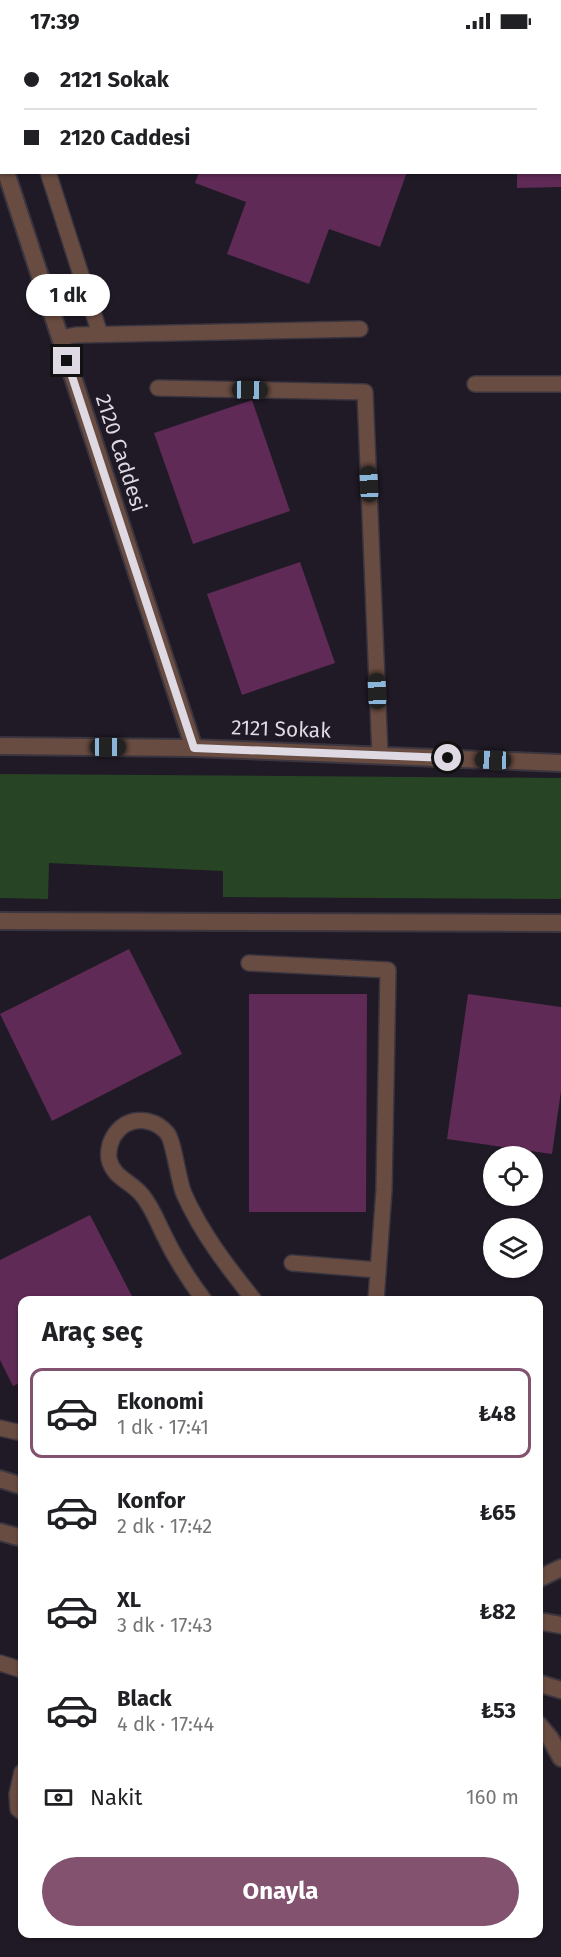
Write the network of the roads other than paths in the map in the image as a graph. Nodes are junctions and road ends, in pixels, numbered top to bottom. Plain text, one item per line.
1 (7, 174) edge
2 (49, 174) edge
3 (360, 329) dead end
4 (100, 334) junction
5 (60, 338) junction
6 (475, 384) dead end
7 (561, 384) edge
8 (158, 388) dead end
9 (0, 746) edge
10 (194, 748) junction
11 (380, 755) junction
12 (561, 763) edge
13 (0, 921) edge
14 (561, 923) edge
15 (249, 963) dead end
16 (292, 1263) dead end
17 (378, 1270) junction
18 (201, 1296) edge
19 (251, 1296) edge
20 (376, 1296) edge
21 (0, 1428) edge
22 (18, 1432) edge
23 (0, 1479) edge
24 (18, 1485) edge
25 (0, 1532) edge
26 (18, 1537) edge
27 (561, 1568) edge
28 (543, 1577) edge
29 (543, 1622) edge
30 (561, 1625) edge
31 (0, 1663) edge
32 (18, 1669) edge
33 (543, 1685) edge
34 (561, 1690) edge
35 (543, 1730) edge
36 (561, 1758) edge
37 (18, 1787) edge
38 (18, 1809) edge

1 - 5 street, 2120 Caddesi
2 - 4 lane
3 - 4 lane
4 - 5 lane
5 - 10 street, 2120 Caddesi
6 - 7 lane
8 - 11 lane
9 - 10 street, 2121 Sokak
10 - 11 street, 2121 Sokak
11 - 12 street, 2121 Sokak
13 - 14 street
15 - 17 lane
16 - 17 lane
17 - 20 lane
18 - 19 lane
21 - 22 lane
23 - 24 street
25 - 26 street
27 - 28 street
29 - 30 street
31 - 32 lane
33 - 34 street
35 - 36 street
37 - 38 lane

